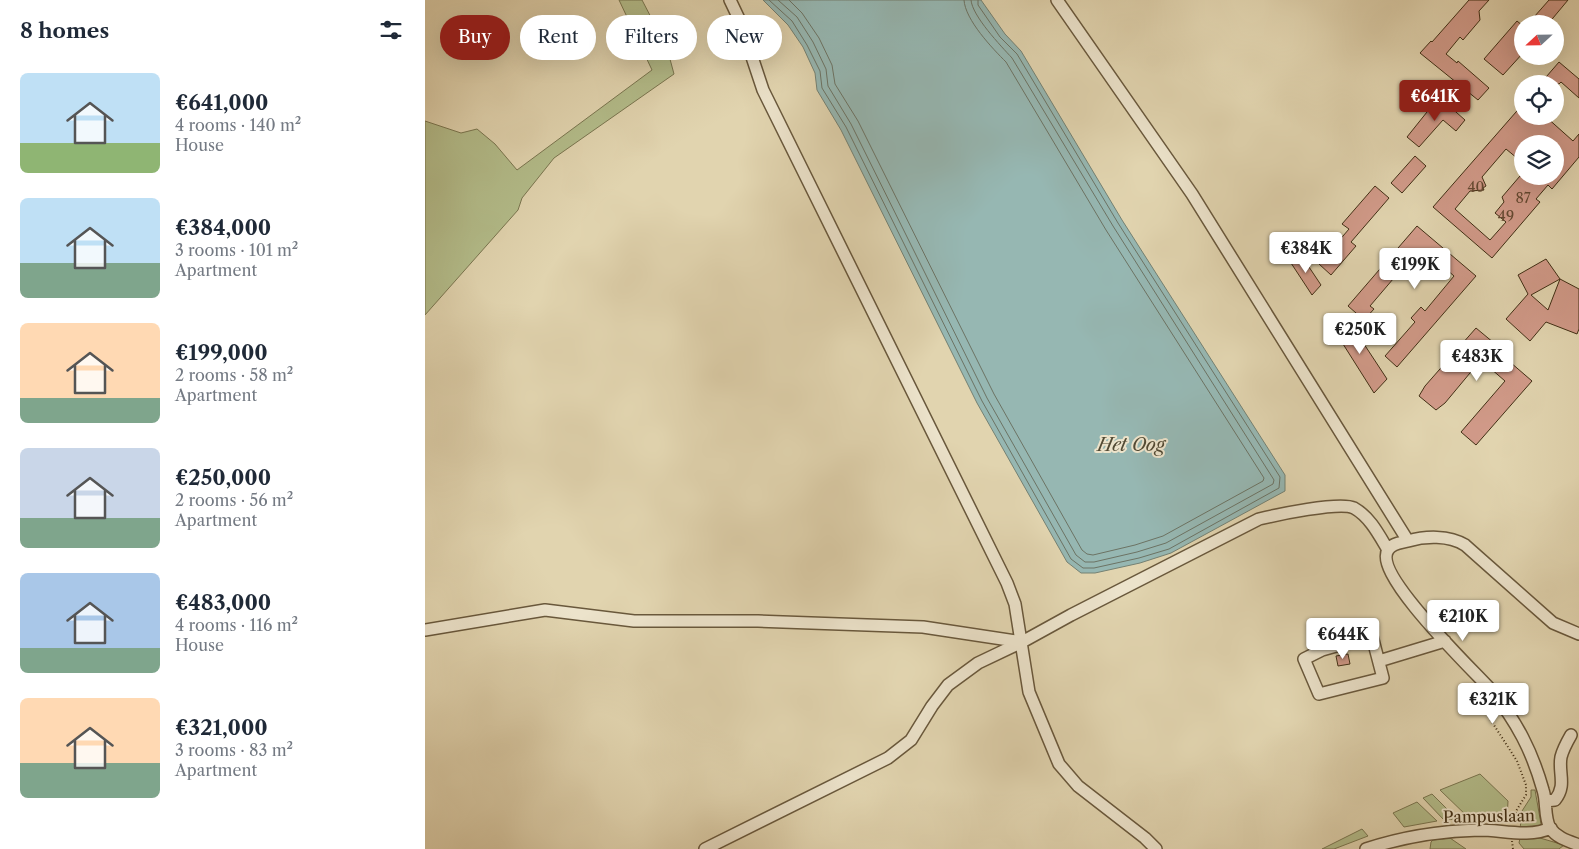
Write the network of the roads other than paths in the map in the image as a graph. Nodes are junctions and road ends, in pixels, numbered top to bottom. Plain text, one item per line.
1 (730, 0) edge
2 (1057, 0) edge
3 (1408, 541) junction
4 (1388, 550) junction
5 (425, 630) edge
6 (1579, 634) edge
7 (1445, 641) junction
8 (1022, 642) junction
9 (1379, 661) junction
10 (1461, 661) junction
11 (1571, 735) dead end
12 (1528, 749) junction
13 (1545, 801) junction
14 (1551, 828) junction
15 (1571, 845) edge
16 (705, 849) edge
17 (1156, 849) edge
18 (1365, 849) edge

1 - 8 street
2 - 3 street
3 - 4 street
3 - 6 street
4 - 7 street
4 - 8 street
5 - 8 street
7 - 9 street
7 - 10 street
8 - 16 street
8 - 17 street
9 - 9 street
10 - 12 street
10 - 12 street
11 - 13 street
12 - 13 street
13 - 14 street
14 - 15 street, Pampuslaan
14 - 18 street, Pampuslaan

